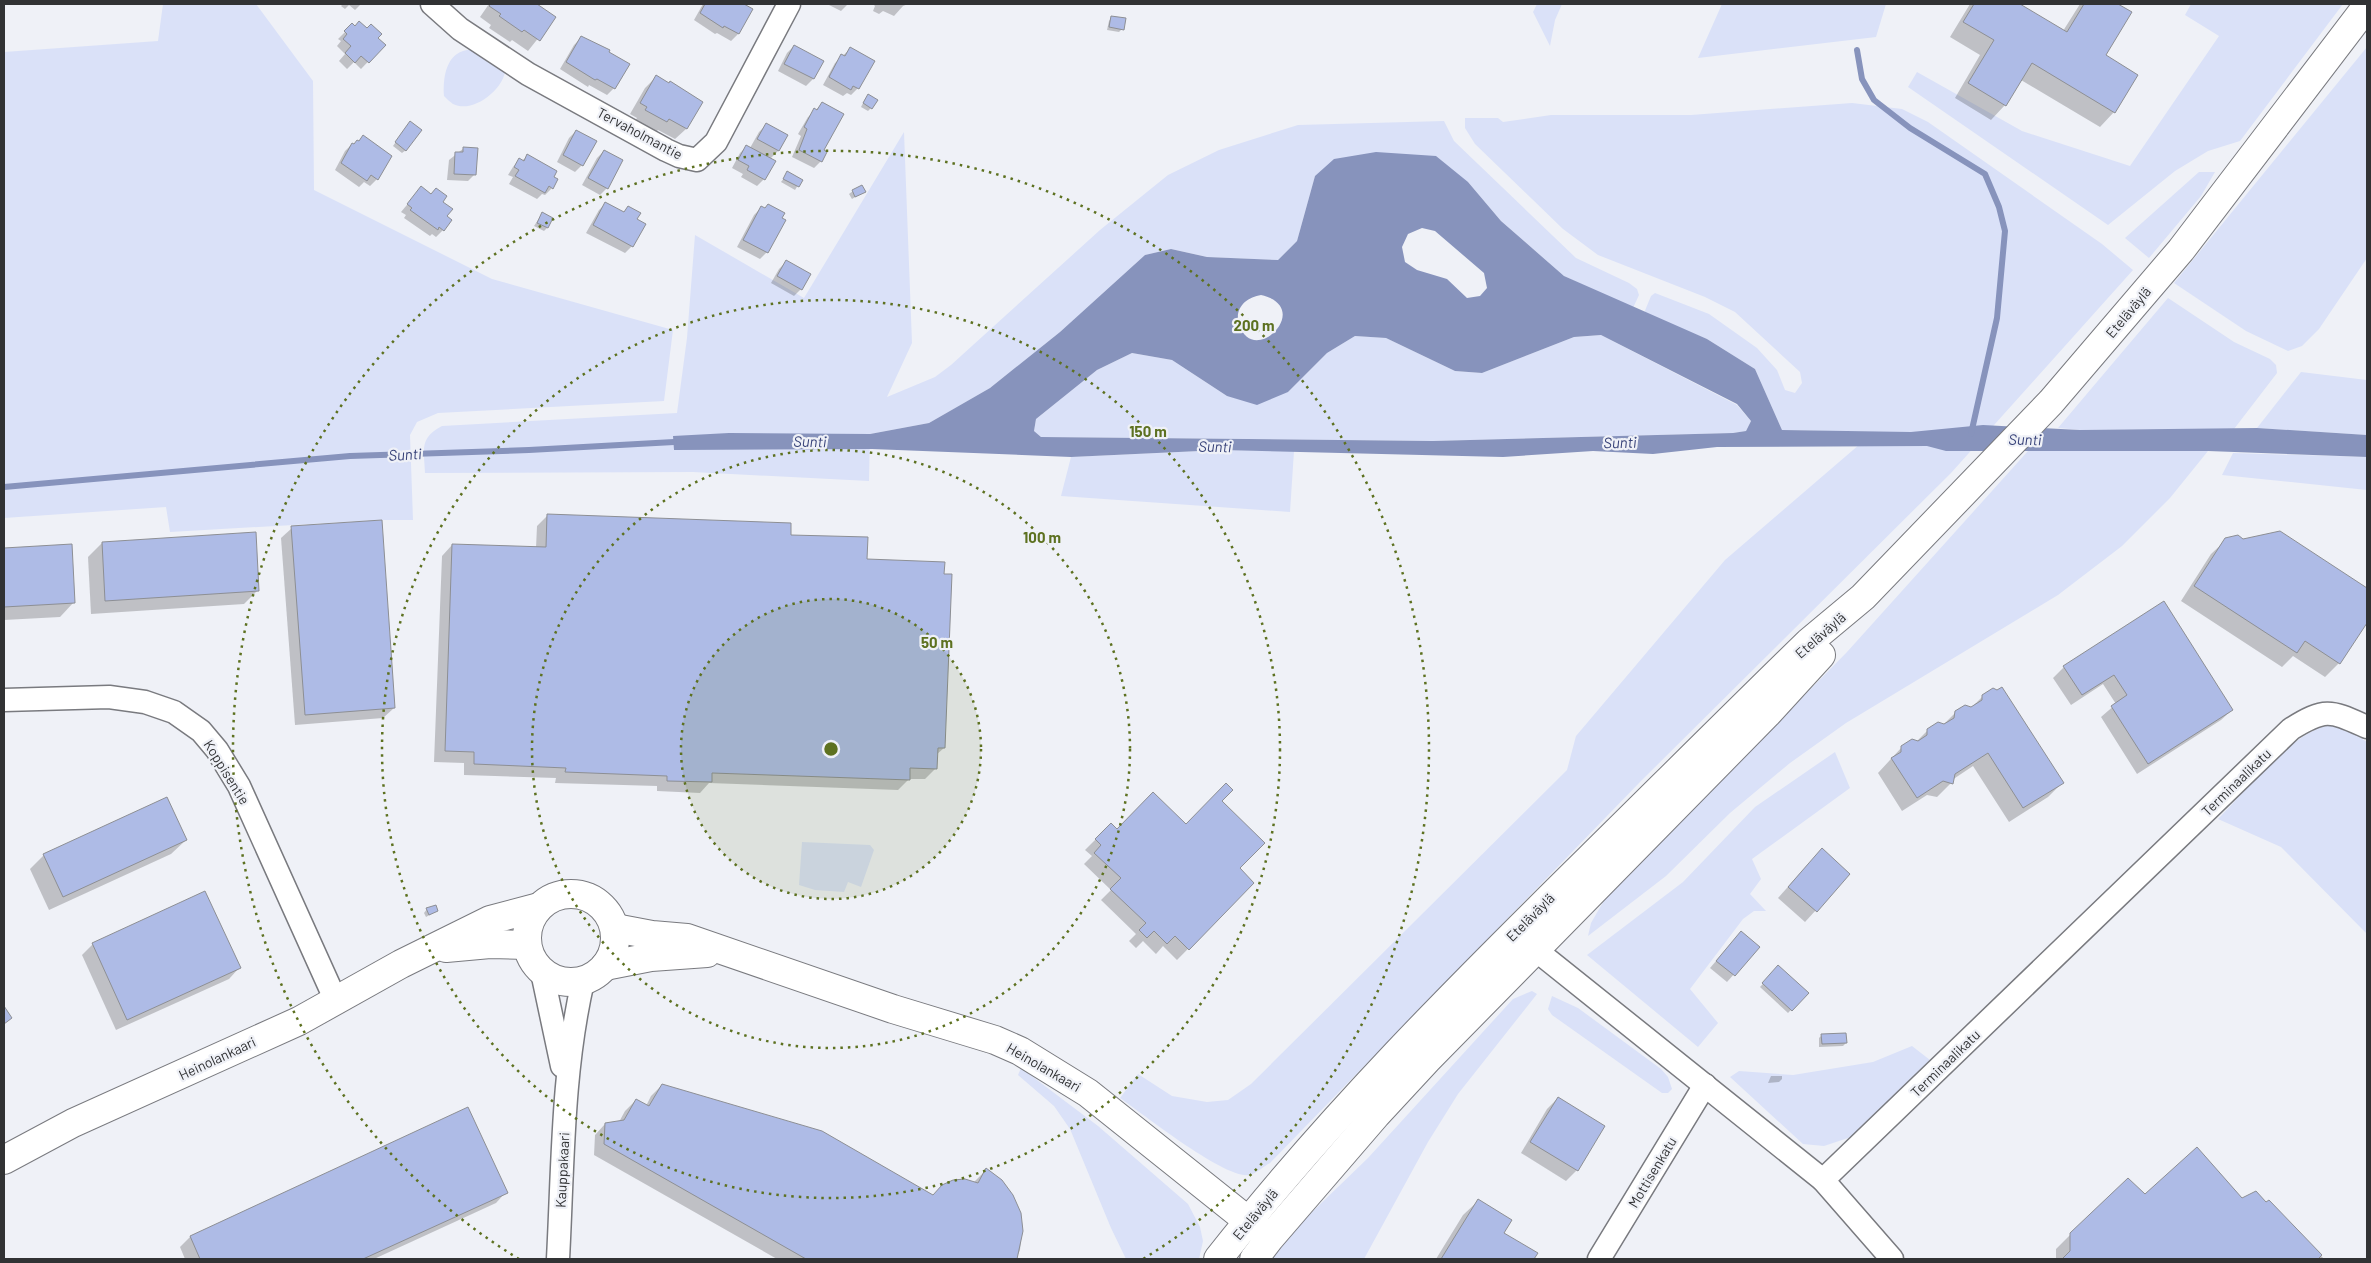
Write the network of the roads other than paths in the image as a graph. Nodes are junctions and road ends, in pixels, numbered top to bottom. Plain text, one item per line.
1 (432, 4) edge
2 (789, 4) edge
3 (2367, 6) edge
4 (4, 700) edge
5 (2367, 727) edge
6 (539, 907) junction
7 (614, 928) junction
8 (1525, 940) junction
9 (527, 945) junction
10 (427, 950) junction
11 (721, 951) junction
12 (542, 972) junction
13 (594, 974) junction
14 (336, 1002) junction
15 (566, 1081) junction
16 (1705, 1085) junction
17 (4, 1160) edge
18 (1823, 1180) junction
19 (1248, 1221) junction
20 (1262, 1249) edge
21 (558, 1259) edge
22 (1218, 1259) edge
23 (1599, 1259) edge
24 (1892, 1259) edge

1 - 2 street, Tervaholmantie
3 - 8 main road, Eteläväylä
4 - 14 street, Koppisentie
5 - 18 street, Terminaalikatu
6 - 7 main road
6 - 9 main road
6 - 10 main road, Heinolankaari
7 - 11 main road, Heinolankaari
7 - 13 main road
8 - 16 street
8 - 19 main road, Eteläväylä
8 - 20 main road, Eteläväylä
9 - 10 main road, Heinolankaari
9 - 12 main road
10 - 14 main road, Heinolankaari
11 - 13 main road, Heinolankaari
11 - 19 main road, Heinolankaari
12 - 13 main road
12 - 15 street, Kauppakaari
13 - 15 street, Kauppakaari
14 - 17 main road, Heinolankaari
15 - 21 street, Kauppakaari
16 - 18 street
16 - 23 street, Mottisenkatu
18 - 24 street
19 - 20 main road, Heinolankaari
19 - 22 main road, Eteläväylä

